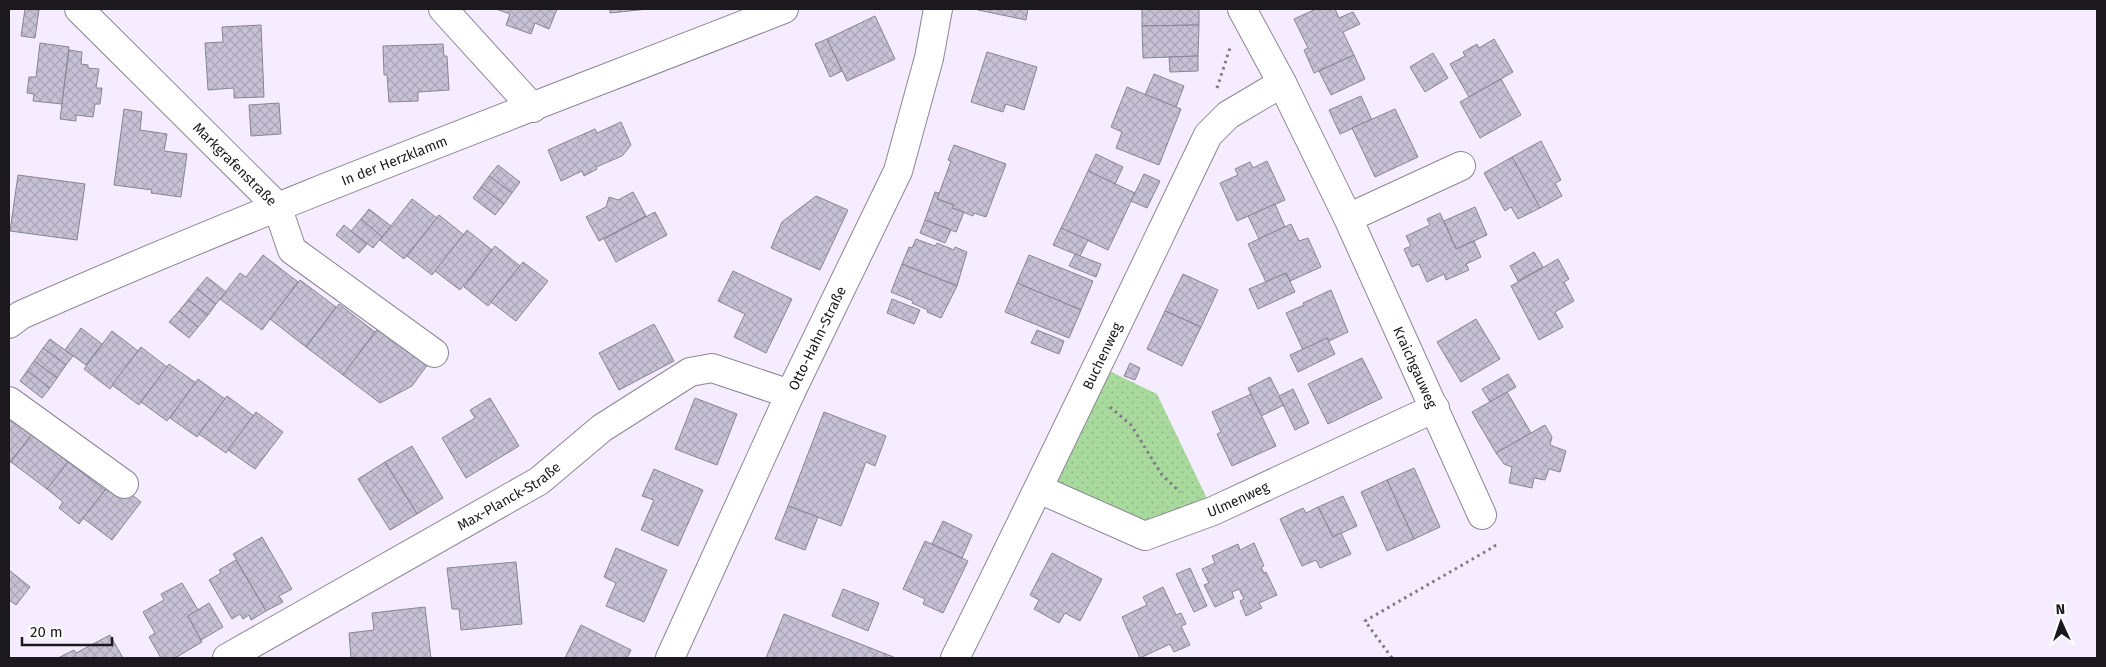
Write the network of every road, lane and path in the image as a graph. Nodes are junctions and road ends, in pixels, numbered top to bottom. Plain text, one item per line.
1 (79, 9) edge
2 (443, 9) edge
3 (784, 9) edge
4 (938, 9) edge
5 (1242, 9) edge
6 (1282, 83) junction
7 (533, 108) junction
8 (1228, 115) junction
9 (1461, 166) dead end
10 (277, 206) junction
11 (1348, 218) junction
12 (9, 324) edge
13 (434, 353) dead end
14 (790, 394) junction
15 (1082, 395) junction
16 (9, 401) edge
17 (1435, 408) junction
18 (124, 484) dead end
19 (1039, 489) junction
20 (1482, 515) joint
21 (1196, 518) junction
22 (227, 658) edge
23 (670, 658) edge
24 (955, 658) edge
25 (1392, 658) edge

1 - 10 street, Markgrafenstraße
2 - 7 street
3 - 7 street, In der Herzklamm
4 - 14 street, Otto-Hahn-Straße
5 - 6 street, Kraichgauweg
5 - 8 path
6 - 8 street, Buchenweg
6 - 11 street, Kraichgauweg
7 - 10 street, In der Herzklamm
8 - 15 street, Buchenweg
9 - 11 street
10 - 12 street, In der Herzklamm
10 - 13 street, Markgrafenstraße
11 - 17 street, Kraichgauweg
14 - 22 street, Max-Planck-Straße
14 - 23 street, Otto-Hahn-Straße
15 - 19 street, Buchenweg
15 - 21 path
16 - 18 street
17 - 20 street, Kraichgauweg
17 - 21 street, Ulmenweg
19 - 21 street, Ulmenweg
19 - 24 street, Buchenweg
20 - 25 path

